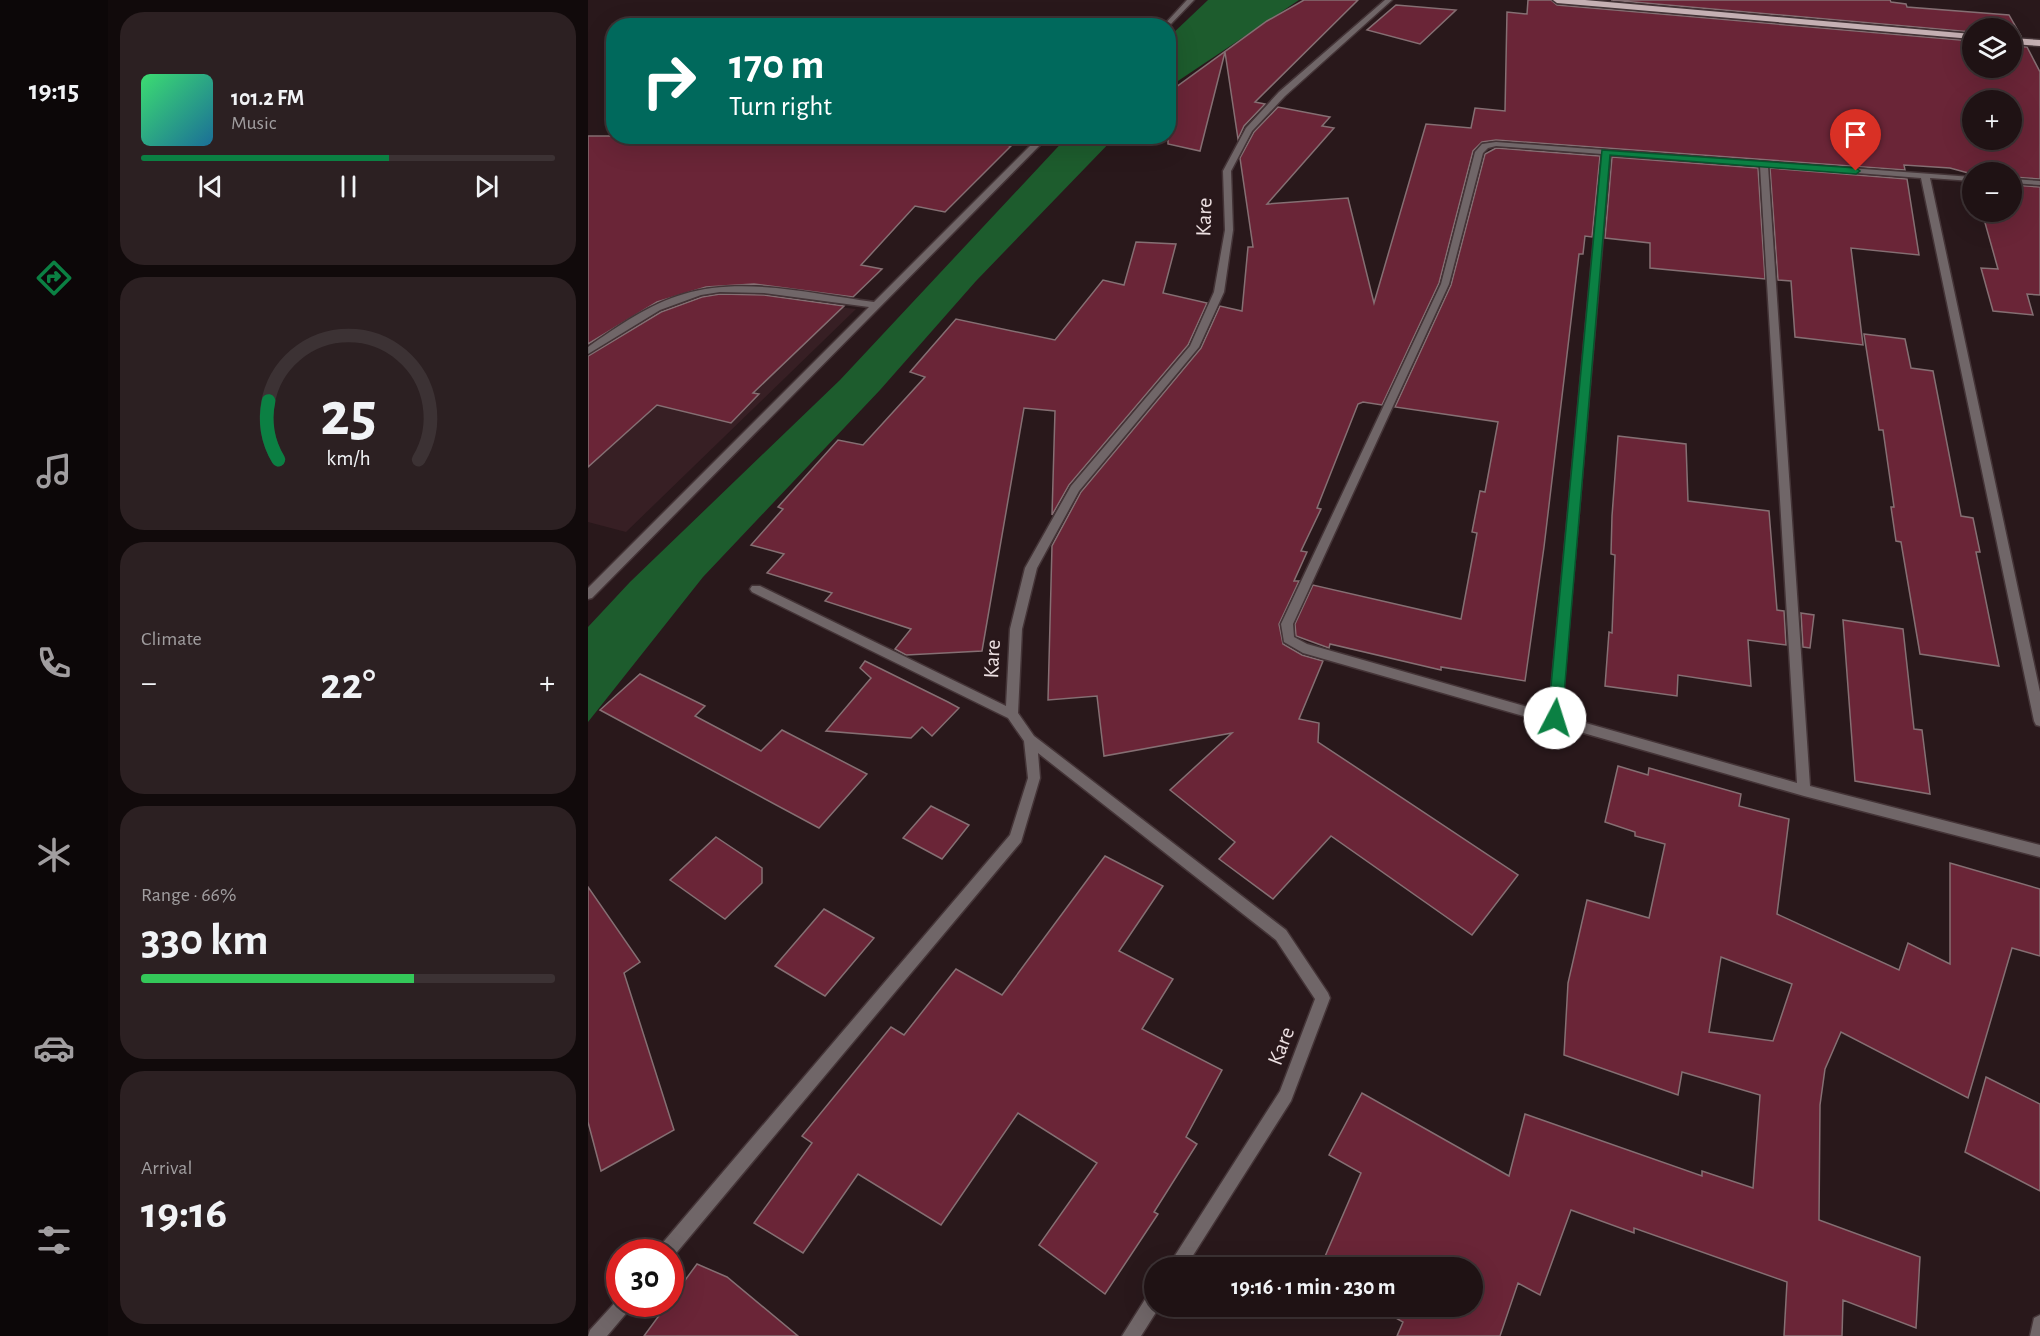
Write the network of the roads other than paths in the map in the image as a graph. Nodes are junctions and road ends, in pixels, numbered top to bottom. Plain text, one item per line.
1 (1191, 0) edge
2 (1389, 0) edge
3 (1557, 0) edge
4 (1174, 18) edge
5 (1962, 36) edge
6 (2022, 41) edge
7 (2040, 43) edge
8 (1037, 144) edge
9 (1605, 152) junction
10 (1764, 165) junction
11 (1925, 176) junction
12 (1962, 178) edge
13 (2022, 182) edge
14 (2040, 183) edge
15 (875, 305) junction
16 (588, 351) edge
17 (756, 589) dead end
18 (588, 595) edge
19 (1012, 714) junction
20 (1555, 718) junction
21 (2040, 721) edge
22 (1030, 740) junction
23 (1804, 790) junction
24 (2040, 851) edge
25 (677, 1239) edge
26 (1182, 1257) edge
27 (1144, 1316) edge
28 (612, 1317) edge
29 (2040, 1324) edge
30 (596, 1336) edge
31 (1131, 1336) edge
32 (2039, 1336) edge

1 - 4 street
2 - 19 street, Kare
3 - 5 main road
6 - 7 main road
8 - 15 street
9 - 10 street
9 - 20 street
9 - 20 street
10 - 11 street
10 - 23 street
11 - 12 street
11 - 21 street
13 - 14 street
15 - 16 street
15 - 18 street
17 - 19 street
19 - 22 street, Kare
20 - 23 street
22 - 25 street
22 - 26 street, Kare
23 - 24 street
27 - 31 street
28 - 30 street
29 - 32 street

